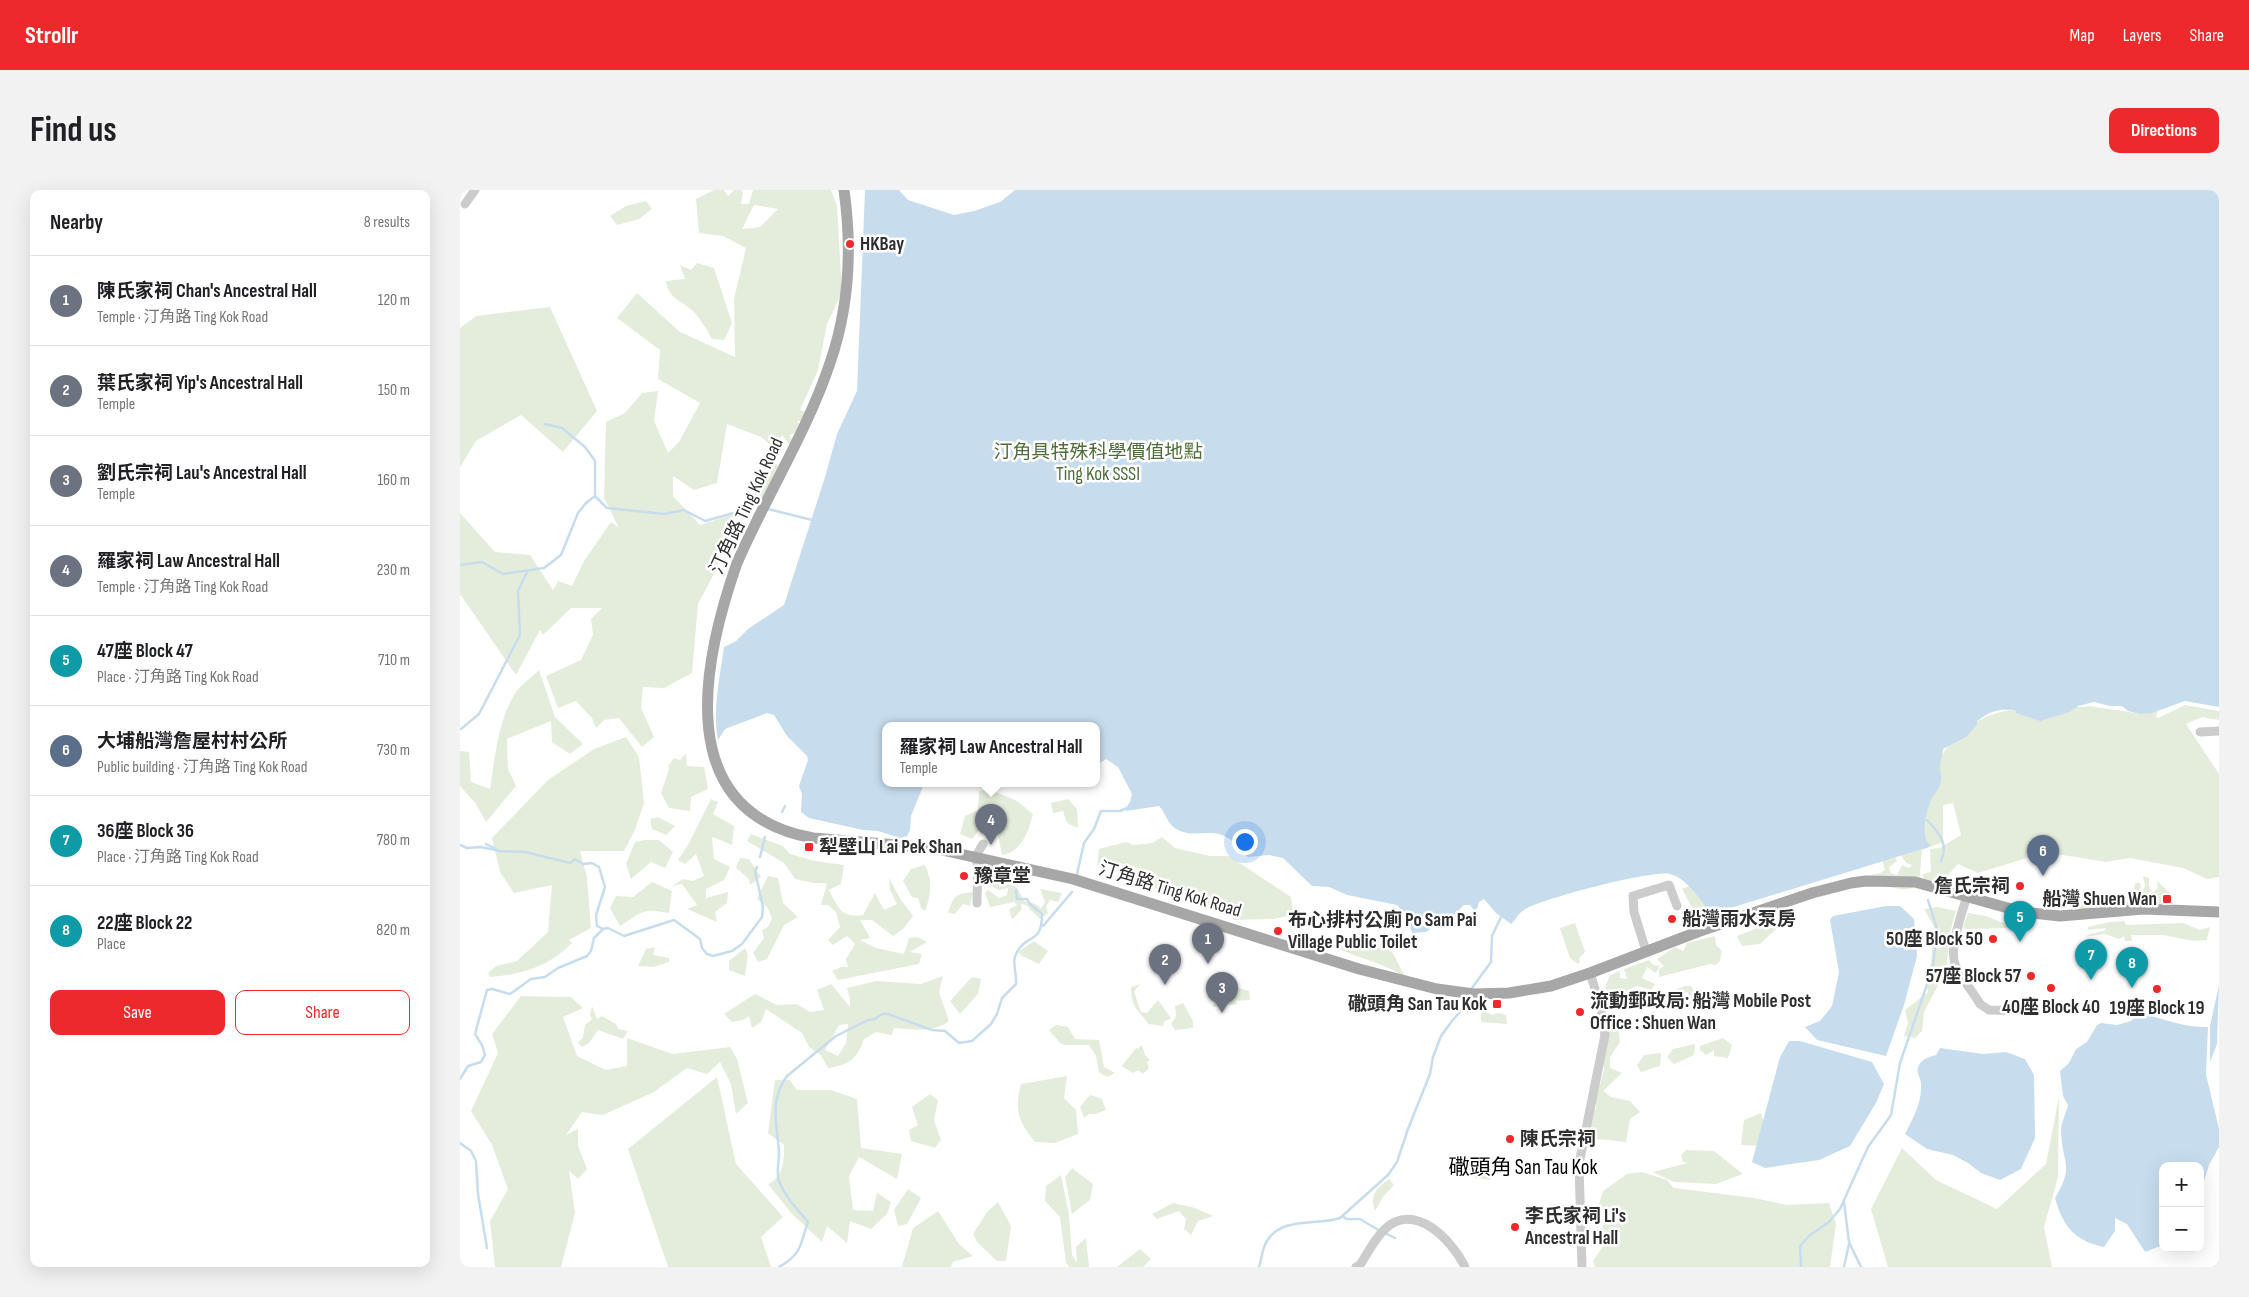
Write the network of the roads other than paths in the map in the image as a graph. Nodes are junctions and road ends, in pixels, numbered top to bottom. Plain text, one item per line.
1 (475, 190) edge
2 (844, 190) edge
3 (465, 204) dead end
4 (2219, 731) edge
5 (2200, 732) dead end
6 (983, 844) dead end
7 (976, 856) junction
8 (1967, 896) junction
9 (978, 903) dead end
10 (1678, 906) dead end
11 (2219, 912) edge
12 (1646, 951) junction
13 (1590, 973) junction
14 (2028, 1011) dead end
15 (1356, 1267) edge
16 (1464, 1267) edge
17 (1582, 1267) edge

1 - 3 street
2 - 7 main road, 汀角路 Ting Kok Road
4 - 5 street
6 - 7 street
7 - 9 street
7 - 13 main road, 汀角路 Ting Kok Road
8 - 11 main road, 汀角路 Ting Kok Road
8 - 12 main road, 汀角路 Ting Kok Road
8 - 14 street
10 - 12 street
12 - 13 main road, 汀角路 Ting Kok Road
13 - 17 street
15 - 16 street

